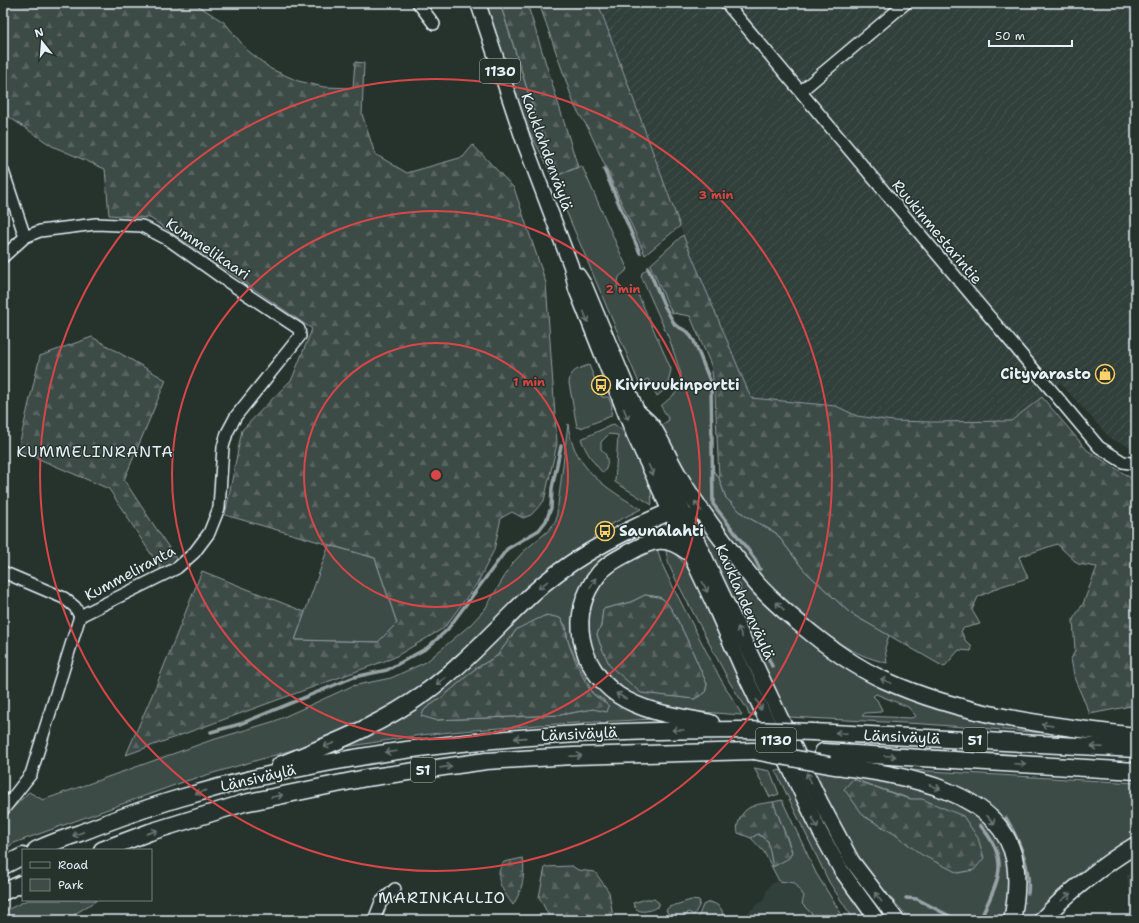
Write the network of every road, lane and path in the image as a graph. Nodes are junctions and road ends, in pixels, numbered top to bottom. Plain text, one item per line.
1 (418, 3) edge
2 (478, 3) edge
3 (726, 3) edge
4 (906, 3) edge
5 (434, 24) dead end
6 (801, 92) junction
7 (3, 171) edge
8 (25, 237) junction
9 (3, 258) edge
10 (299, 329) joint
11 (622, 391) junction
12 (637, 412) joint
13 (644, 431) junction
14 (1136, 464) edge
15 (669, 512) junction
16 (688, 517) junction
17 (688, 552) junction
18 (3, 572) edge
19 (80, 616) junction
20 (745, 730) junction
21 (1136, 736) edge
22 (1136, 749) edge
23 (826, 759) junction
24 (1136, 771) edge
25 (238, 781) junction
26 (3, 810) edge
27 (1136, 845) edge
28 (39, 849) edge
29 (105, 849) edge
30 (22, 856) edge
31 (3, 866) edge
32 (22, 883) edge
33 (395, 889) dead end
34 (3, 892) edge
35 (1043, 919) edge
36 (374, 920) edge
37 (877, 920) edge
38 (897, 920) edge
39 (1012, 920) edge

1 - 5 street
2 - 11 main road, Kauklahdenväylä / 1130
3 - 6 street, Ruukinmestarintie
4 - 6 street
6 - 14 street, Ruukinmestarintie
7 - 8 street
8 - 9 street, Kummelikaari
8 - 10 street, Kummelikaari
10 - 19 street, Kummeliranta
11 - 12 main road, Kauklahdenväylä / 1130
11 -> 13 main road, Kauklahdenväylä / 1130
12 - 13 highway
13 -> 15 main road, Kauklahdenväylä / 1130
13 - 16 main road, Kauklahdenväylä / 1130
21 -> 13 highway
15 - 16 highway
15 - 17 main road, Kauklahdenväylä / 1130
15 -> 25 highway
38 -> 16 main road, Kauklahdenväylä / 1130
20 -> 17 highway
17 -> 37 main road, Kauklahdenväylä / 1130
18 - 19 street
19 - 26 street, Kummeliranta
22 -> 20 highway, Länsiväylä / 51, bridge
20 -> 25 highway, Länsiväylä / 51
23 -> 24 highway, Länsiväylä / 51
29 -> 23 highway, Länsiväylä / 51, bridge
23 -> 39 highway
25 -> 28 highway, Länsiväylä / 51
35 -> 27 highway
30 - 31 highway
32 - 34 highway
33 - 36 street

